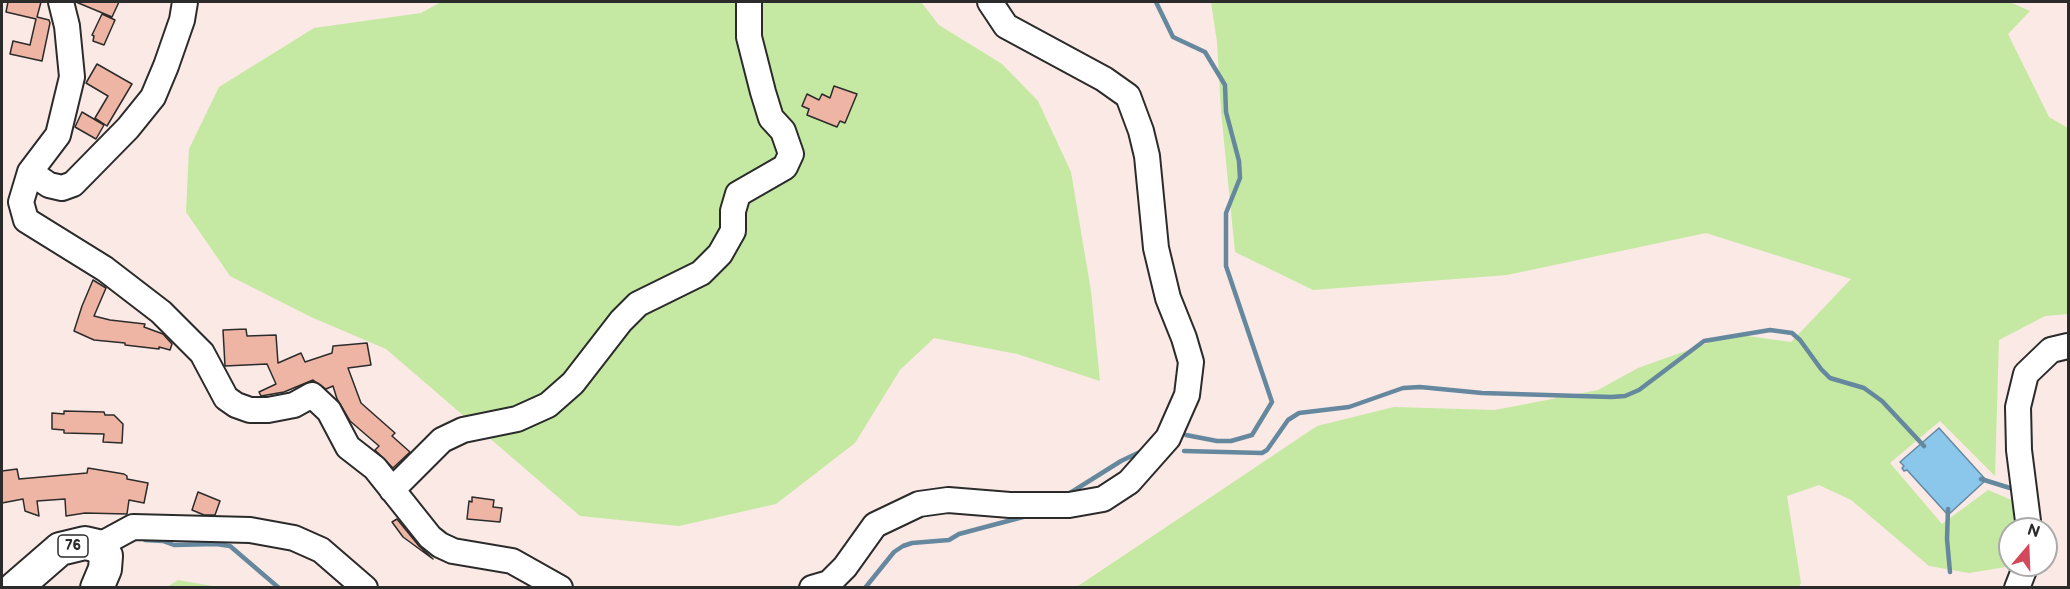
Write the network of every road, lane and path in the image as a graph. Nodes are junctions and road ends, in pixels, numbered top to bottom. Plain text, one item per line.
1 (61, 2) edge
2 (185, 2) edge
3 (749, 2) edge
4 (990, 2) edge
5 (30, 172) junction
6 (2068, 346) edge
7 (392, 490) junction
8 (2027, 517) edge
9 (98, 546) junction
10 (15, 588) edge
11 (97, 588) edge
12 (365, 588) edge
13 (560, 588) edge
14 (812, 588) edge

1 - 5 street
2 - 5 street
3 - 7 street
4 - 14 street
5 - 7 street
6 - 8 street
7 - 13 street
9 - 10 main road, 76
9 - 11 main road, 76
9 - 12 street

